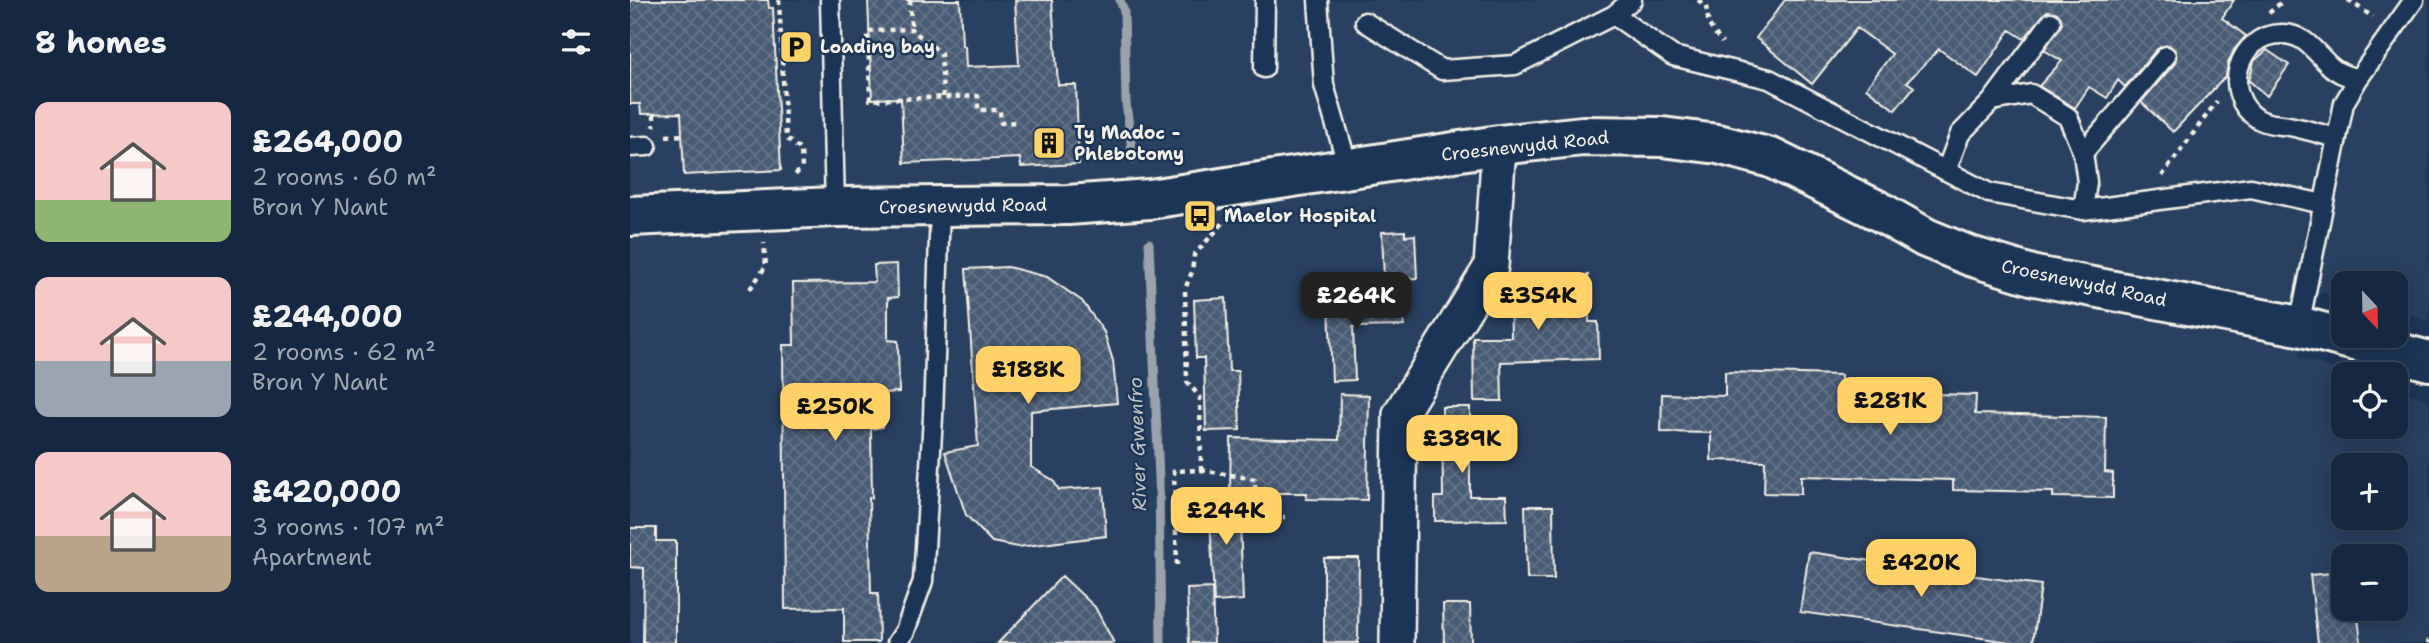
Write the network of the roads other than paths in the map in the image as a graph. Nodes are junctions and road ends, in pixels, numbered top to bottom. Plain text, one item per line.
1 (830, 0) edge
2 (1265, 0) edge
3 (1318, 0) edge
4 (1632, 0) edge
5 (2414, 0) edge
6 (1614, 15) junction
7 (1365, 22) dead end
8 (2051, 22) dead end
9 (2166, 56) dead end
10 (1264, 68) dead end
11 (2358, 79) junction
12 (1992, 101) junction
13 (2336, 138) junction
14 (1499, 145) junction
15 (2083, 153) junction
16 (1348, 167) junction
17 (1946, 171) junction
18 (2323, 204) junction
19 (835, 207) junction
20 (940, 208) junction
21 (2083, 210) junction
22 (630, 216) edge
23 (2300, 327) junction
24 (2429, 361) edge
25 (897, 643) edge
26 (1397, 643) edge

1 - 19 lane
2 - 10 lane
3 - 16 lane
4 - 6 lane
5 - 11 lane
6 - 7 lane
6 - 17 lane
8 - 12 lane
9 - 15 lane
11 - 13 lane
11 - 13 lane
12 - 15 lane
12 - 17 lane
13 - 18 lane
14 - 16 street, Croesnewydd Road
14 - 23 street, Croesnewydd Road
14 - 26 street
15 - 21 lane
16 - 20 street, Croesnewydd Road
17 - 21 lane
18 - 21 lane
18 - 23 lane
19 - 20 street, Croesnewydd Road
19 - 22 street, Croesnewydd Road
20 - 25 lane
23 - 24 street, Croesnewydd Road

